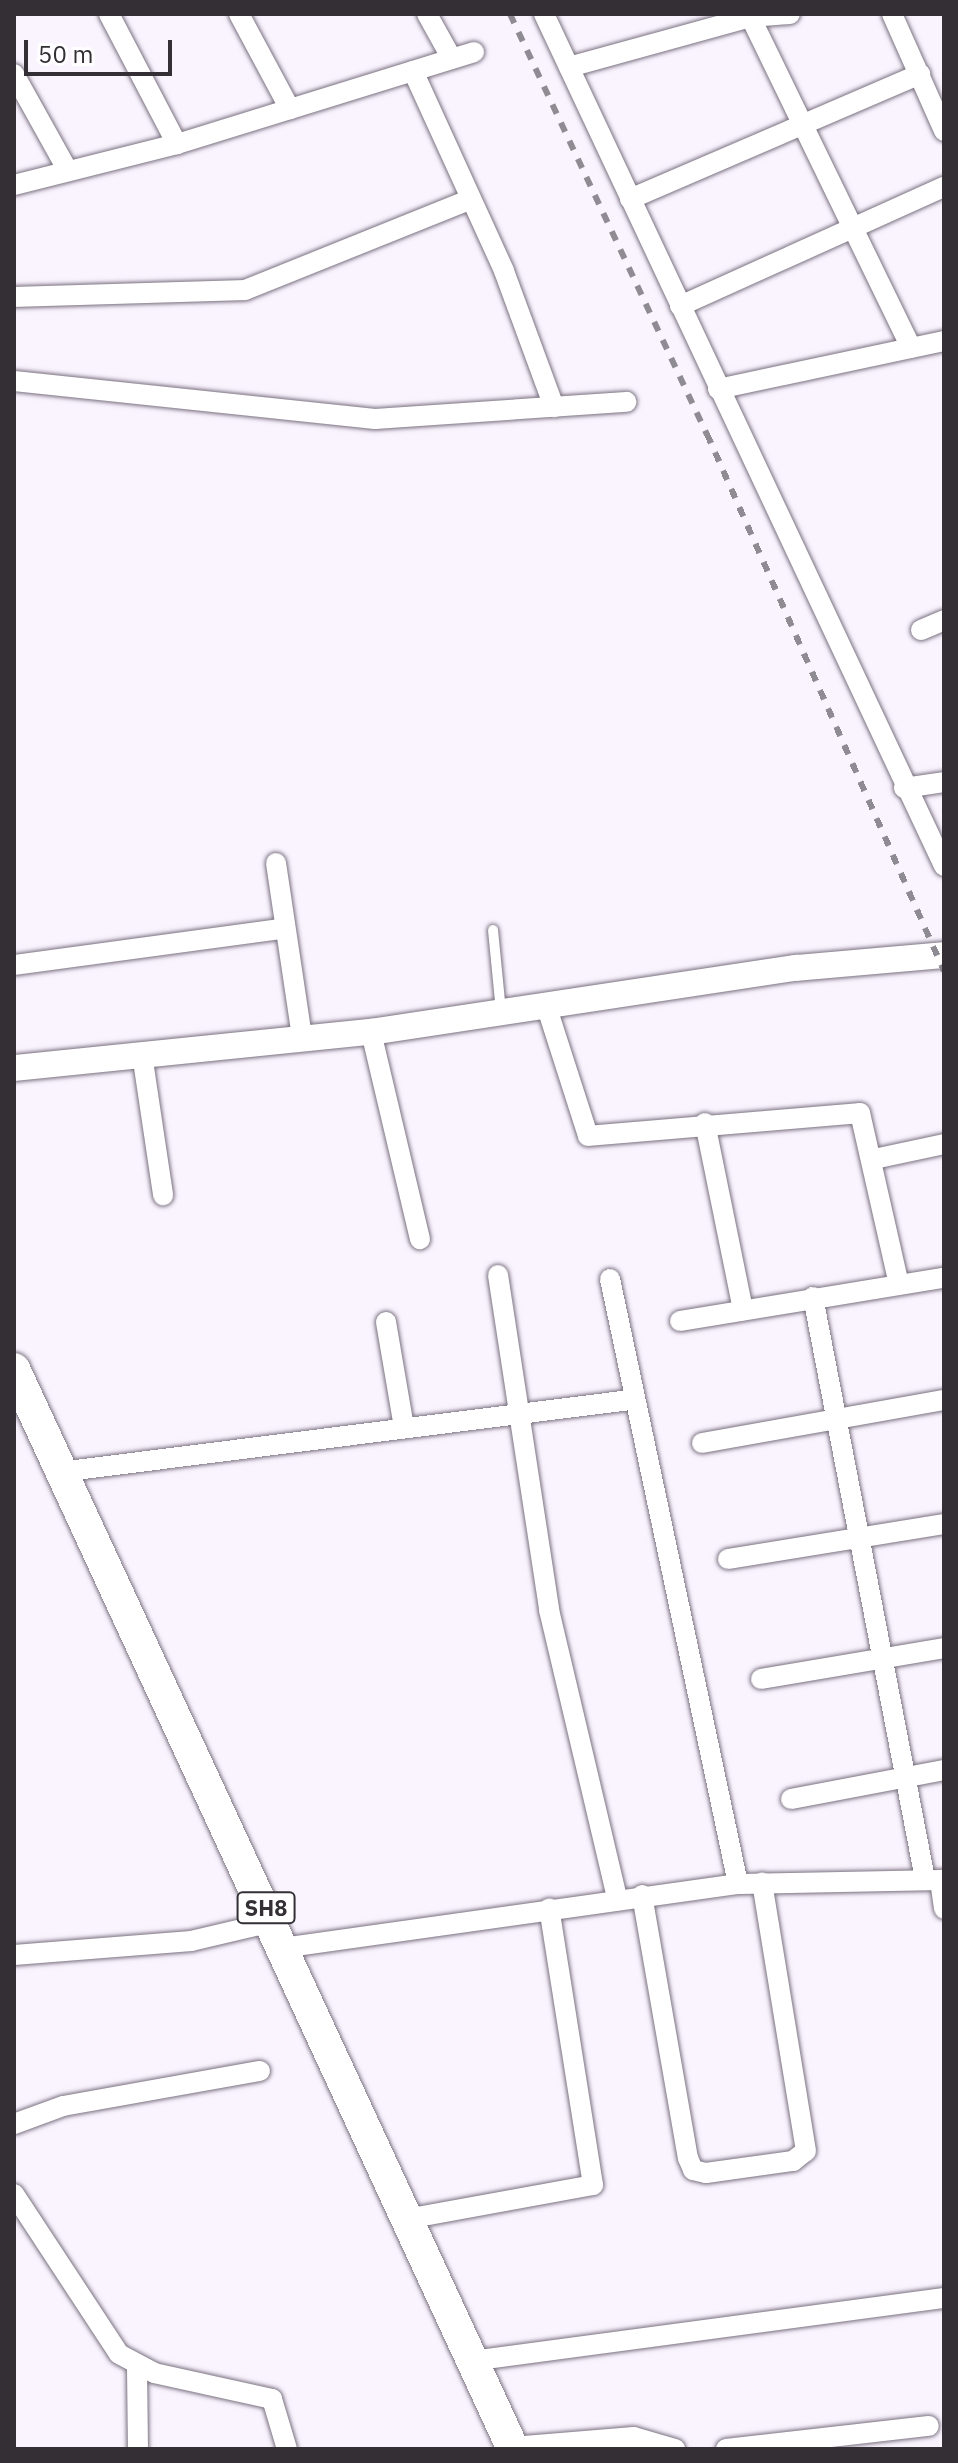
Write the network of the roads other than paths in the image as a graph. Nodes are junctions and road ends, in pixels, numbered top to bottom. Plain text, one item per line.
1 (109, 14) edge
2 (239, 14) edge
3 (427, 14) edge
4 (544, 14) edge
5 (790, 14) edge
6 (892, 14) edge
7 (749, 16) edge
8 (474, 52) dead end
9 (452, 59) junction
10 (569, 67) junction
11 (413, 71) junction
12 (14, 74) edge
13 (920, 74) junction
14 (290, 109) junction
15 (801, 123) junction
16 (944, 131) edge
17 (177, 144) junction
18 (68, 171) junction
19 (14, 185) edge
20 (944, 187) edge
21 (630, 199) junction
22 (469, 200) junction
23 (854, 231) junction
24 (14, 297) edge
25 (680, 306) junction
26 (944, 341) edge
27 (911, 348) junction
28 (14, 381) edge
29 (718, 389) junction
30 (626, 402) dead end
31 (554, 407) junction
32 (944, 620) edge
33 (921, 630) dead end
34 (944, 782) edge
35 (904, 788) junction
36 (276, 863) dead end
37 (944, 866) edge
38 (282, 929) junction
39 (493, 930) dead end
40 (944, 955) edge
41 (14, 965) edge
42 (547, 1008) junction
43 (501, 1013) junction
44 (371, 1032) junction
45 (302, 1036) junction
46 (142, 1054) junction
47 (14, 1065) edge
48 (705, 1123) junction
49 (944, 1144) edge
50 (874, 1159) junction
51 (163, 1195) dead end
52 (420, 1239) dead end
53 (498, 1275) dead end
54 (944, 1278) edge
55 (610, 1279) dead end
56 (899, 1285) junction
57 (813, 1297) junction
58 (743, 1310) junction
59 (680, 1321) dead end
60 (386, 1322) dead end
61 (14, 1369) edge
62 (630, 1400) junction
63 (944, 1400) edge
64 (515, 1414) junction
65 (835, 1418) junction
66 (404, 1427) junction
67 (702, 1443) dead end
68 (60, 1472) junction
69 (944, 1524) edge
70 (857, 1537) junction
71 (728, 1559) dead end
72 (944, 1648) edge
73 (879, 1660) junction
74 (761, 1679) dead end
75 (944, 1770) edge
76 (903, 1777) junction
77 (791, 1799) dead end
78 (936, 1879) edge
79 (762, 1883) junction
80 (738, 1884) junction
81 (642, 1895) junction
82 (617, 1898) junction
83 (549, 1908) junction
84 (944, 1909) edge
85 (277, 1935) junction
86 (14, 1955) edge
87 (260, 2071) dead end
88 (14, 2124) edge
89 (14, 2194) edge
90 (406, 2219) junction
91 (944, 2298) edge
92 (471, 2361) junction
93 (137, 2368) junction
94 (929, 2426) dead end
95 (512, 2448) edge
96 (138, 2449) edge
97 (287, 2449) edge
98 (675, 2449) edge
99 (726, 2449) edge

1 - 17 street
2 - 14 street
3 - 9 street
4 - 10 street
5 - 7 street
6 - 13 street
7 - 10 street
7 - 15 street
8 - 9 street
9 - 11 street
10 - 21 street
11 - 14 street
11 - 22 street
12 - 18 street
13 - 15 street
13 - 16 street
14 - 17 street
15 - 21 street
15 - 23 street
17 - 18 street
18 - 19 street
20 - 23 street
21 - 25 street
22 - 24 street
22 - 31 street
23 - 25 street
23 - 27 street
25 - 29 street
26 - 27 street
27 - 29 street
28 - 31 street
29 - 35 street
30 - 31 street
32 - 33 street
34 - 35 street
35 - 37 street
36 - 38 street
38 - 41 street
38 - 45 street
39 - 43 lane
40 - 42 street
42 - 43 street
42 - 48 street
43 - 44 street
44 - 45 street
44 - 52 street
45 - 46 street
46 - 47 street
46 - 51 street
48 - 50 street
48 - 58 street
49 - 50 street
50 - 56 street
53 - 64 street
54 - 56 street
55 - 62 street
56 - 57 street
57 - 58 street
57 - 65 street
58 - 59 street
60 - 66 street
61 - 68 main road, SH8
62 - 64 street
62 - 80 street
63 - 65 street
64 - 66 street
64 - 82 street
65 - 67 street
65 - 70 street
66 - 68 street
68 - 85 main road, SH8
69 - 70 street
70 - 71 street
70 - 73 street
72 - 73 street
73 - 74 street
73 - 76 street
75 - 76 street
76 - 77 street
76 - 78 street
78 - 79 street
78 - 84 street
79 - 80 street
79 - 81 street
80 - 81 street
81 - 82 street
82 - 83 street
83 - 85 street
83 - 90 street
85 - 86 street
85 - 90 main road, SH8
87 - 88 street
89 - 93 street
90 - 92 main road, SH8
91 - 92 street
92 - 95 main road, SH8
93 - 96 street
93 - 97 street
94 - 99 street
95 - 98 street

